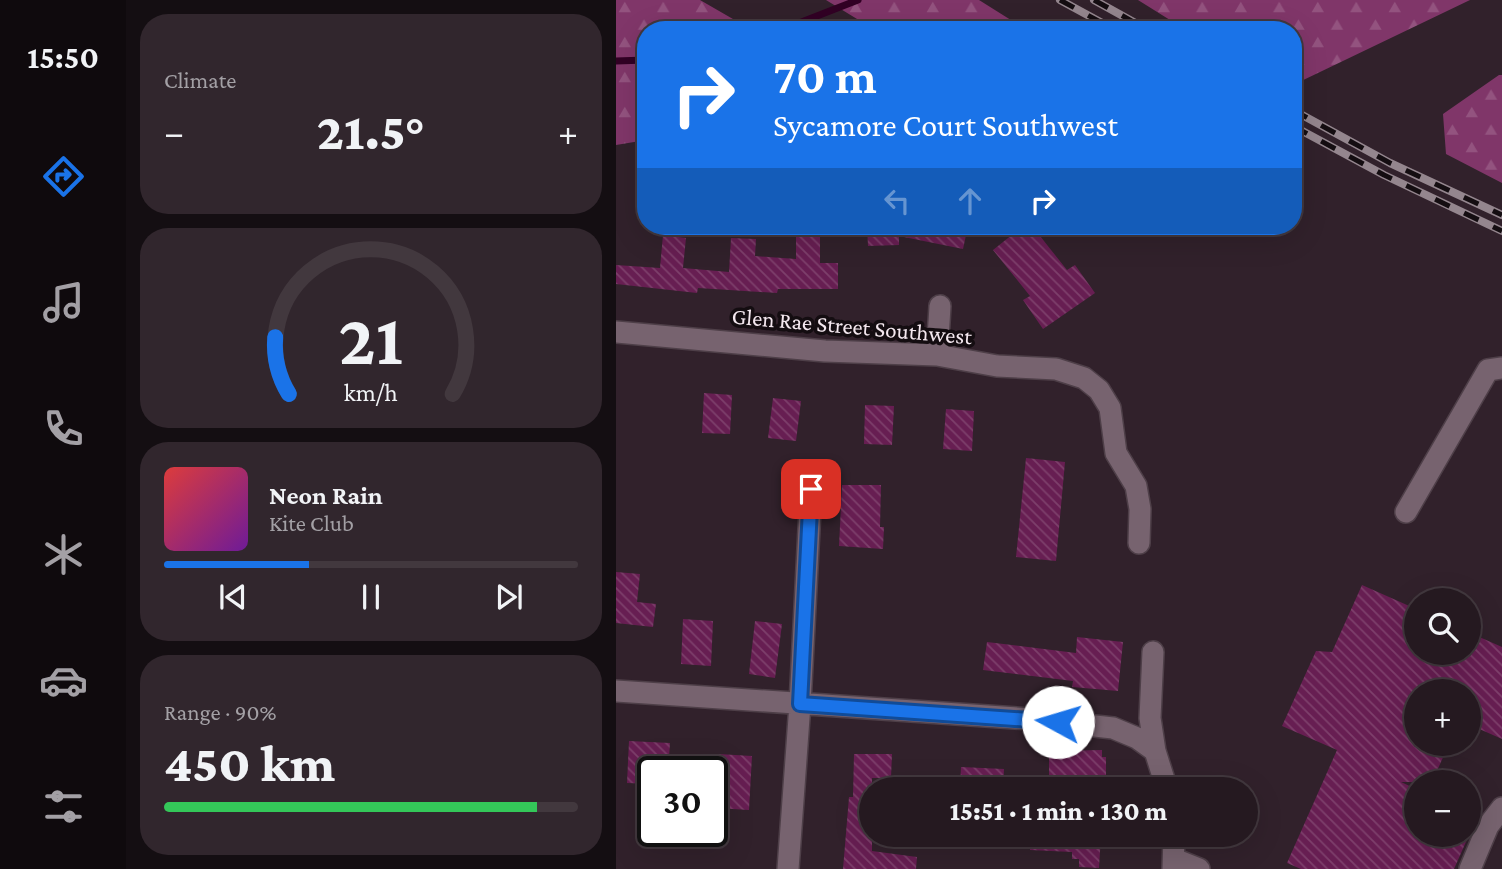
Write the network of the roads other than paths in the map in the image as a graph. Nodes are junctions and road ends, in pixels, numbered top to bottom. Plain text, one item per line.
1 (940, 306) dead end
2 (616, 332) edge
3 (937, 355) junction
4 (1502, 368) edge
5 (811, 489) dead end
6 (1406, 512) dead end
7 (1139, 543) dead end
8 (1153, 652) dead end
9 (616, 691) edge
10 (800, 704) junction
11 (1156, 751) junction
12 (1164, 777) edge
13 (1502, 808) edge
14 (1173, 864) edge
15 (788, 869) edge
16 (1199, 869) edge
17 (1470, 869) edge

1 - 3 street
2 - 3 street, Glen Rae Street Southwest
3 - 7 street, Glen Rae Street Southwest
4 - 6 street
5 - 10 street
8 - 11 street
9 - 10 street
10 - 11 street
10 - 15 street
11 - 12 street
13 - 17 street
14 - 16 street

